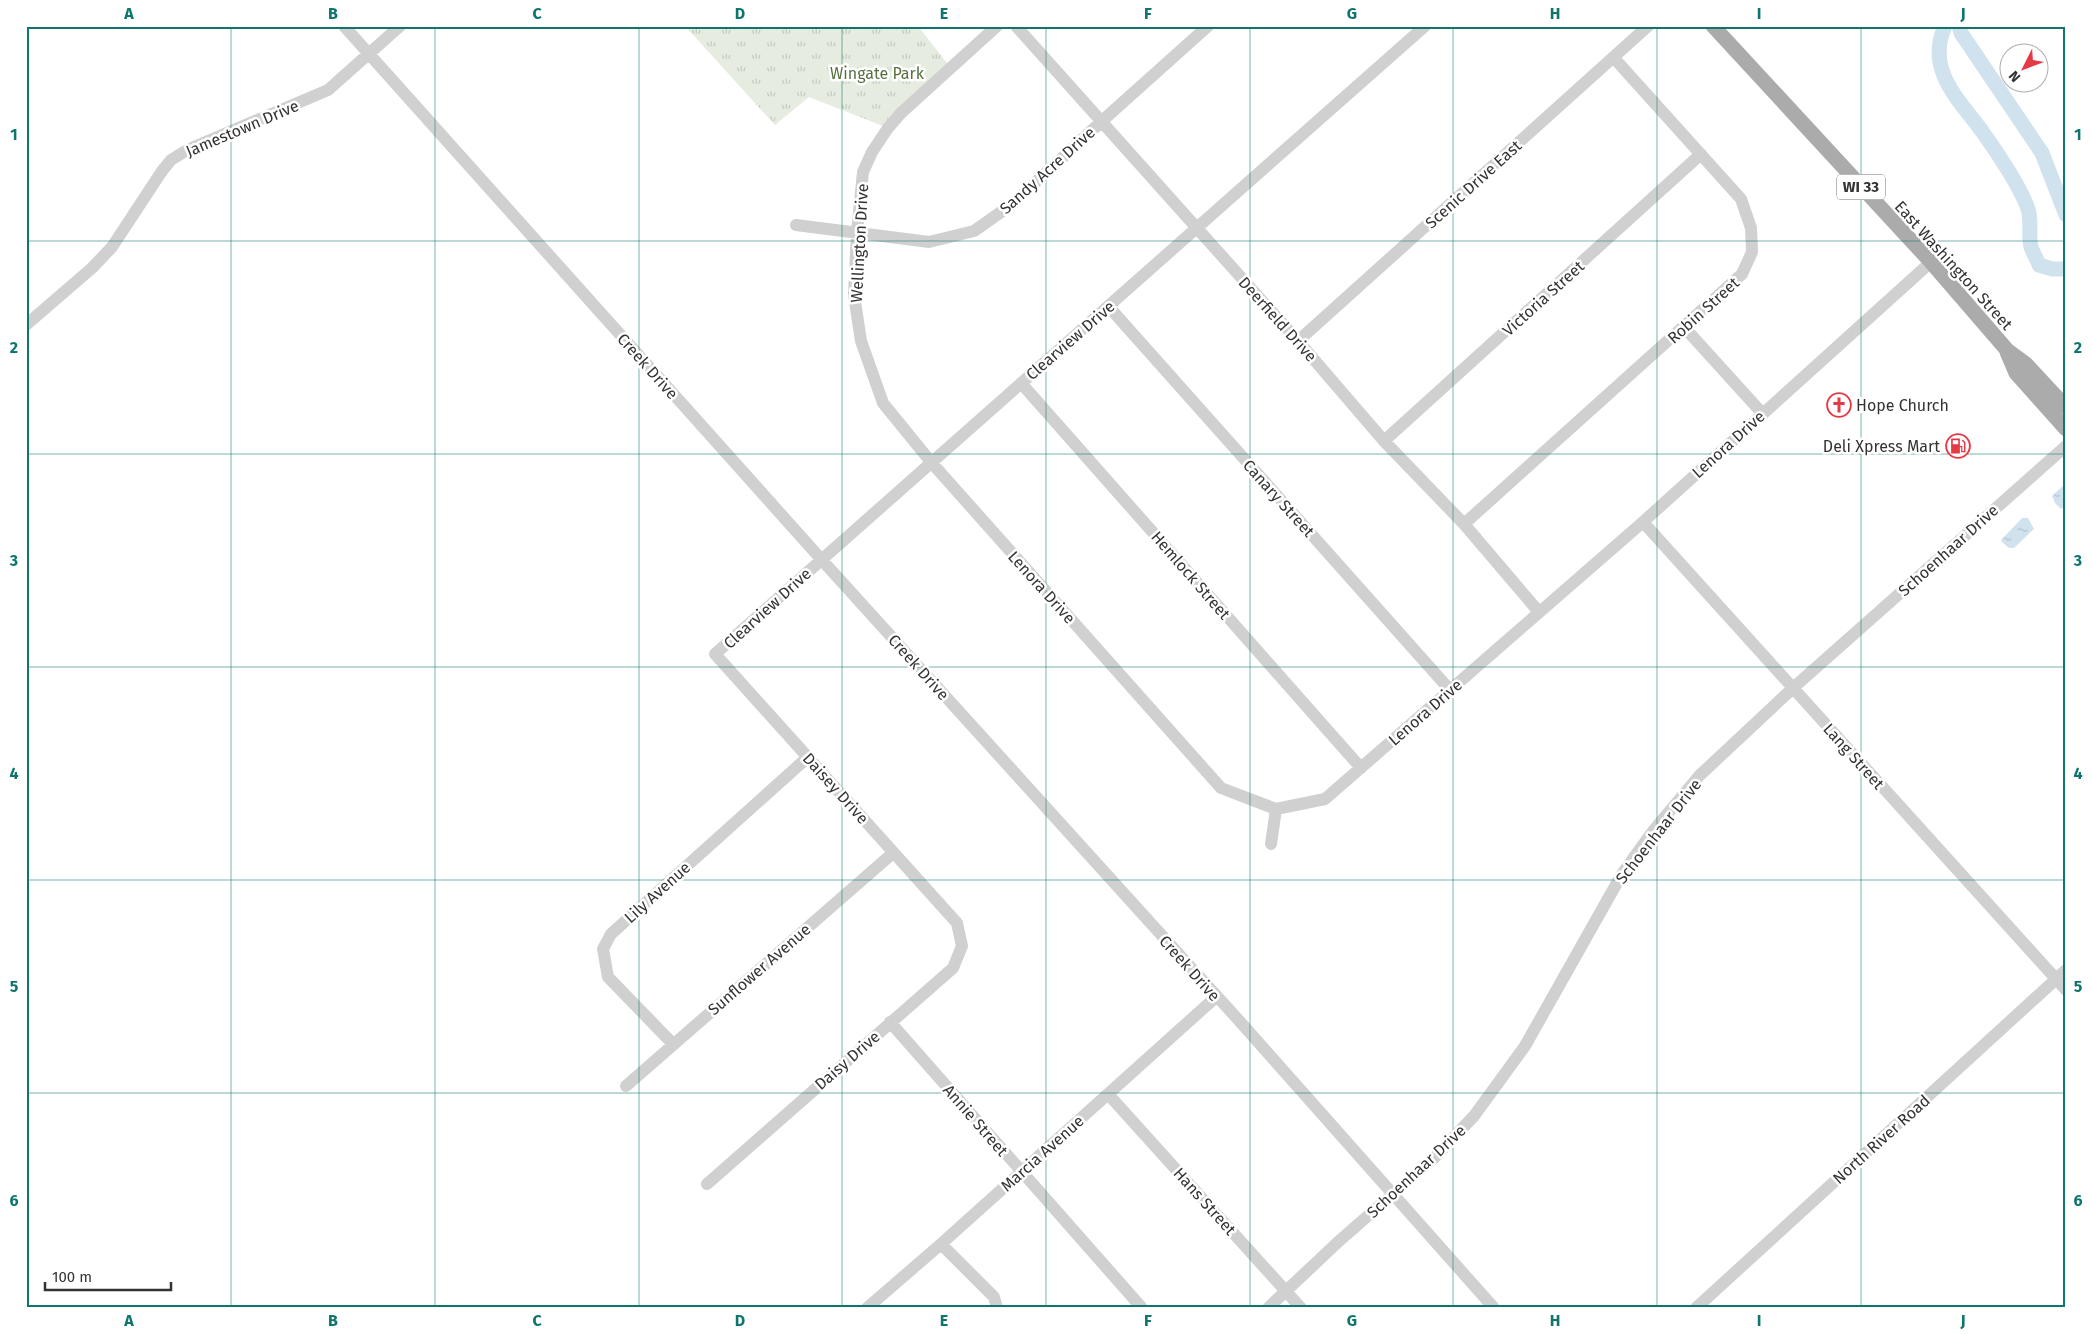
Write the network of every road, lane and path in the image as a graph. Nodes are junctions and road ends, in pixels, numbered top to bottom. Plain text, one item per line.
1 (344, 26) edge
2 (400, 26) edge
3 (997, 26) edge
4 (1016, 26) edge
5 (1208, 26) edge
6 (1425, 26) edge
7 (1648, 26) edge
8 (1713, 26) edge
9 (369, 54) junction
10 (1614, 58) junction
11 (1102, 121) junction
12 (1701, 154) junction
13 (796, 225) dead end
14 (1196, 228) junction
15 (857, 232) junction
16 (1931, 262) junction
17 (1109, 307) junction
18 (26, 325) edge
19 (1684, 327) junction
20 (1298, 341) junction
21 (2007, 350) junction
22 (1021, 382) junction
23 (2066, 407) edge
24 (1762, 413) junction
25 (2066, 429) edge
26 (1384, 441) junction
27 (2066, 446) edge
28 (931, 462) junction
29 (1643, 522) junction
30 (1464, 524) junction
31 (821, 559) junction
32 (1539, 612) junction
33 (715, 654) joint
34 (1793, 688) junction
35 (1450, 690) junction
36 (808, 758) junction
37 (1361, 768) junction
38 (1276, 809) junction
39 (1271, 844) dead end
40 (893, 853) junction
41 (957, 922) joint
42 (2066, 970) edge
43 (2056, 980) junction
44 (2066, 990) edge
45 (1216, 997) junction
46 (890, 1022) junction
47 (673, 1044) junction
48 (626, 1086) dead end
49 (1108, 1094) junction
50 (1021, 1172) junction
51 (707, 1184) dead end
52 (1392, 1194) junction
53 (941, 1244) junction
54 (1287, 1291) junction
55 (868, 1307) edge
56 (997, 1308) edge
57 (1142, 1308) edge
58 (1268, 1308) edge
59 (1301, 1308) edge
60 (1494, 1308) edge
61 (1696, 1308) edge

1 - 9 street, Creek Drive
2 - 9 street, Jamestown Drive
3 - 15 street, Wellington Drive
4 - 11 street, Deerfield Drive
5 - 11 street, Sandy Acre Drive
6 - 14 street, Clearview Drive
7 - 10 street, Scenic Drive East
8 - 16 main road, East Washington Street / WI 33
9 - 18 street, Jamestown Drive
9 - 31 street, Creek Drive
10 - 12 street, Robin Street
10 - 20 street, Scenic Drive East
11 - 14 street, Deerfield Drive
11 - 15 street, Sandy Acre Drive
12 - 19 street, Robin Street
12 - 26 street, Victoria Street
13 - 15 street, Sandy Acre Drive
14 - 17 street, Clearview Drive
14 - 20 street, Deerfield Drive
15 - 28 street, Wellington Drive
16 - 21 main road, East Washington Street / WI 33
16 - 24 street, Lenora Drive
17 - 22 street, Clearview Drive
17 - 35 street, Canary Street
19 - 24 street
19 - 30 street, Robin Street
20 - 26 street, Deerfield Drive
21 - 23 main road, East Washington Street / WI 33
21 - 25 main road, East Washington Street / WI 33
22 - 28 street, Clearview Drive
22 - 37 street, Hemlock Street
24 - 29 street, Lenora Drive
26 - 30 street, Deerfield Drive
27 - 34 street, Schoenhaar Drive
28 - 31 street, Clearview Drive
28 - 38 street, Lenora Drive
29 - 32 street, Lenora Drive
29 - 34 street, Lang Street
30 - 32 street, Deerfield Drive
31 - 33 street, Clearview Drive
31 - 45 street, Creek Drive
32 - 35 street, Lenora Drive
33 - 36 street, Daisey Drive
34 - 43 street, Lang Street
34 - 52 street, Schoenhaar Drive
35 - 37 street, Lenora Drive
36 - 40 street, Daisey Drive
36 - 47 street, Lily Avenue
37 - 38 street, Lenora Drive
38 - 39 street
40 - 41 street, Daisey Drive
40 - 47 street, Sunflower Avenue
41 - 46 street, Daisy Drive
42 - 43 street, North River Road
43 - 44 street, Lang Street
43 - 61 street, North River Road
45 - 49 street, Marcia Avenue
45 - 52 street, Creek Drive
46 - 50 street, Annie Street
46 - 51 street, Daisy Drive
47 - 48 street, Sunflower Avenue
49 - 50 street, Marcia Avenue
49 - 54 street, Hans Street
50 - 53 street, Marcia Avenue
50 - 57 street, Annie Street
52 - 54 street, Schoenhaar Drive
52 - 60 street, Creek Drive
53 - 55 street, Marcia Avenue
53 - 56 street
54 - 58 street, Schoenhaar Drive
54 - 59 street, Hans Street

